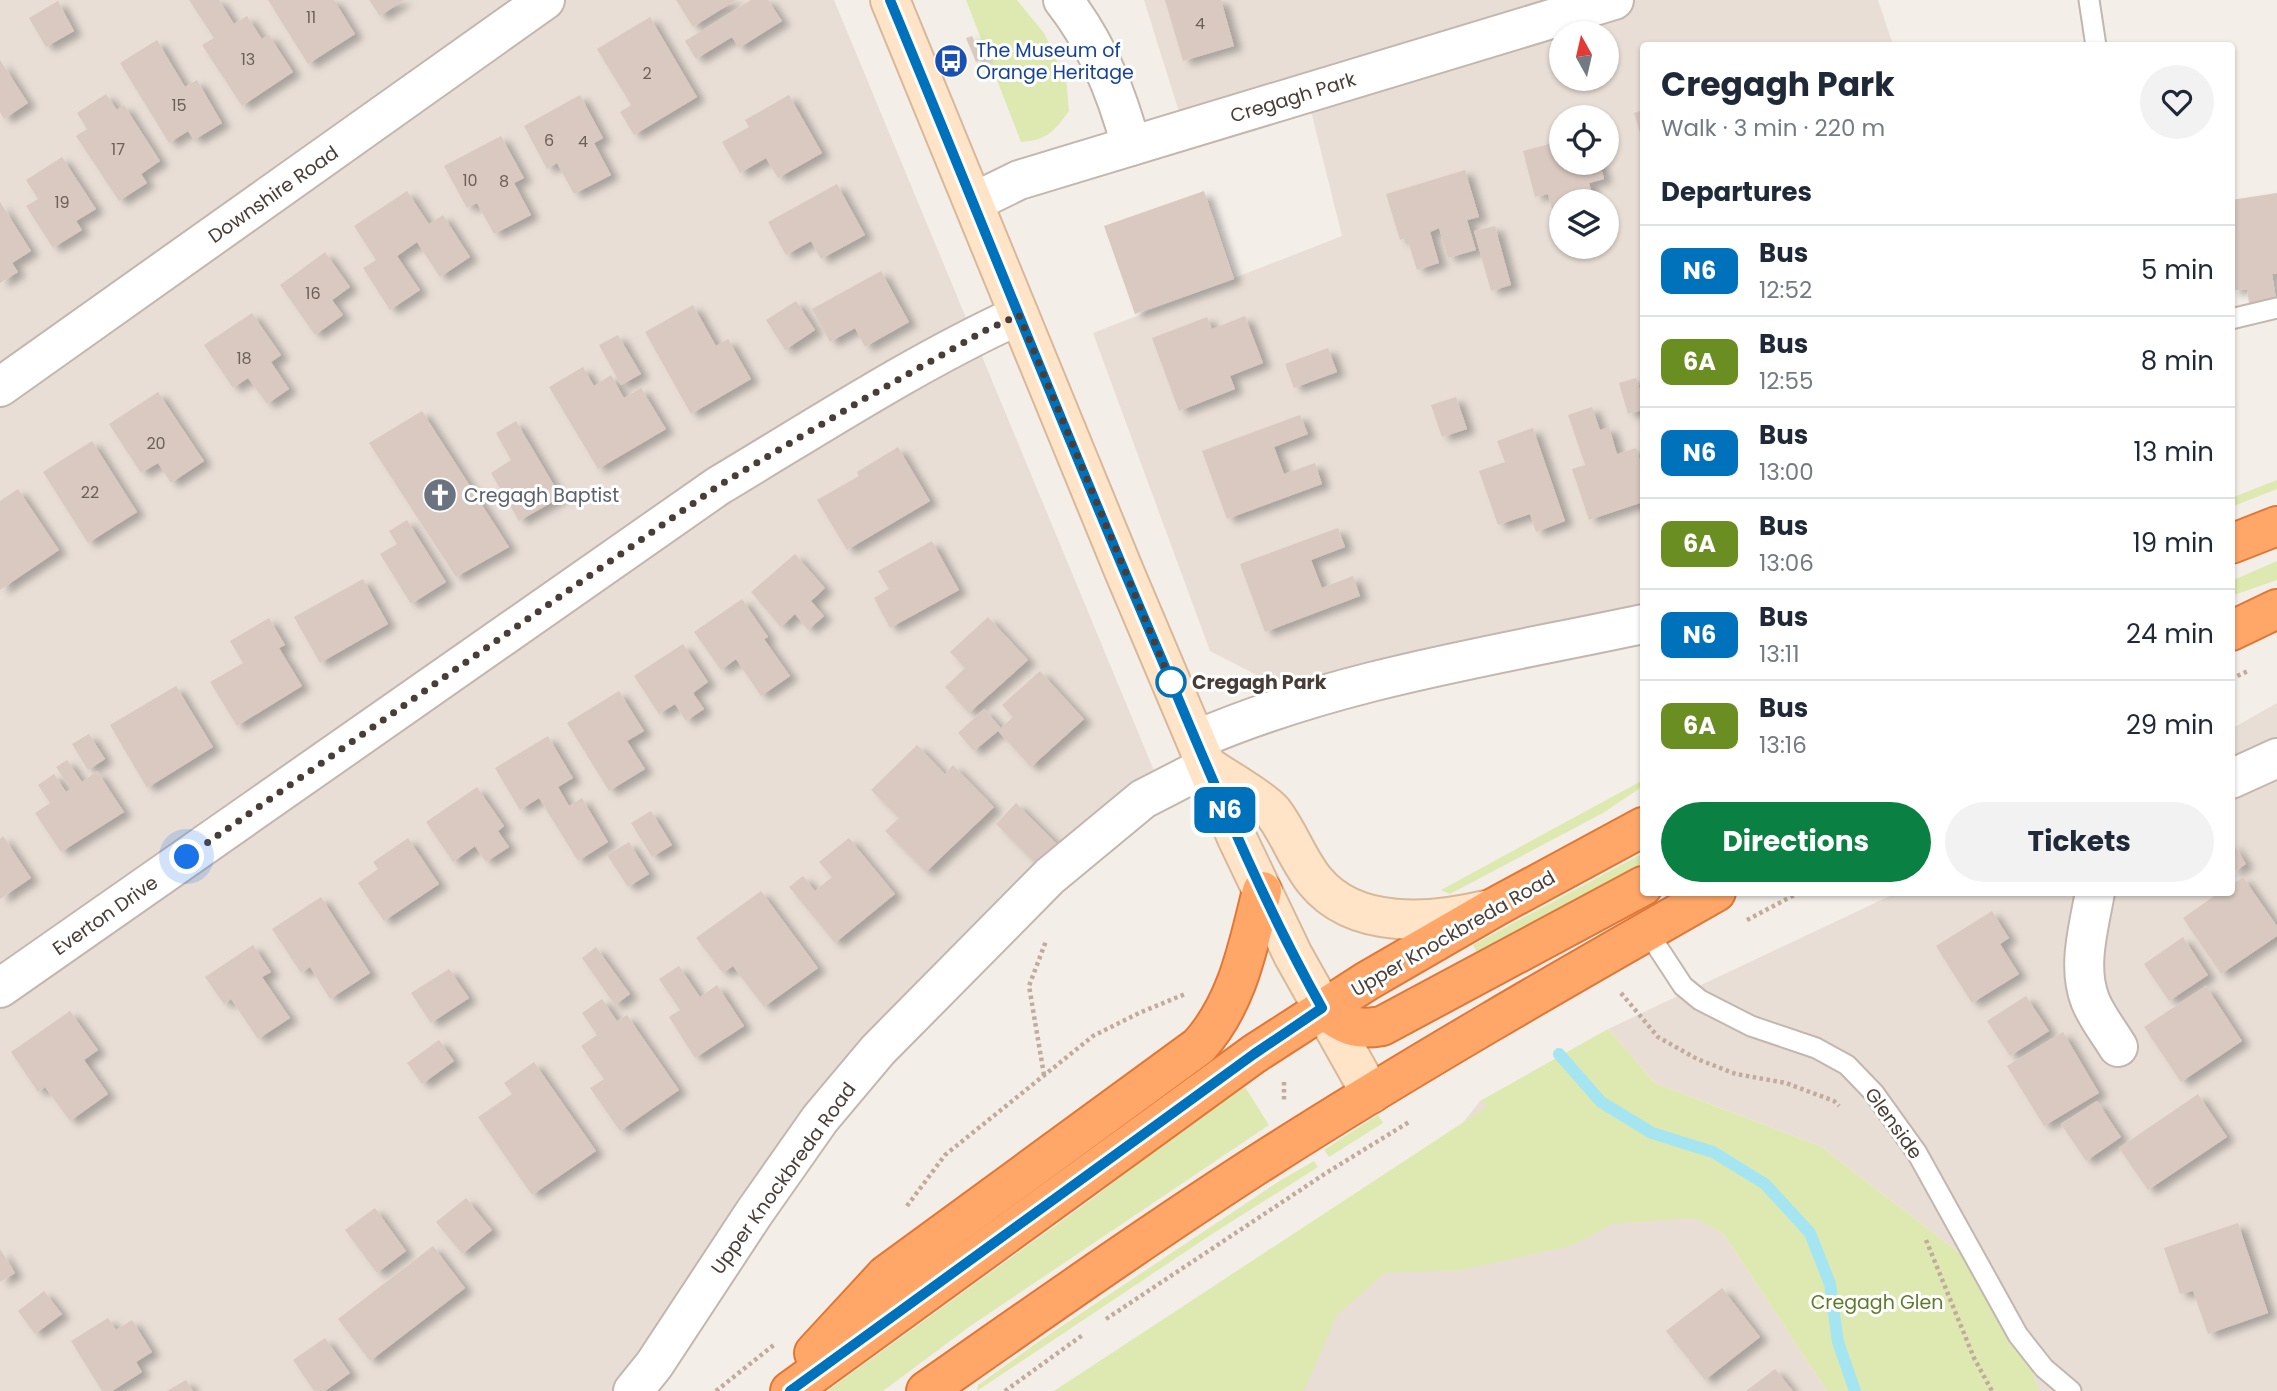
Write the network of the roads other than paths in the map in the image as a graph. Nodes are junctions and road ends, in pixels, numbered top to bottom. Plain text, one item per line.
1 (545, 0) edge
2 (890, 0) edge
3 (1063, 0) edge
4 (1614, 0) edge
5 (2089, 0) edge
6 (2095, 42) edge
7 (1130, 146) junction
8 (974, 202) junction
9 (2277, 308) edge
10 (1019, 315) junction
11 (2235, 318) edge
12 (0, 387) edge
13 (2277, 526) edge
14 (2235, 542) edge
15 (2277, 609) edge
16 (1640, 625) edge
17 (2235, 629) edge
18 (1201, 753) junction
19 (2277, 758) edge
20 (2235, 777) edge
21 (1640, 829) edge
22 (1640, 888) edge
23 (1262, 891) junction
24 (1709, 896) edge
25 (2094, 896) edge
26 (1495, 907) junction
27 (1647, 931) junction
28 (0, 988) edge
29 (1322, 1008) junction
30 (2118, 1047) dead end
31 (1371, 1094) junction
32 (633, 1391) edge
33 (780, 1391) edge
34 (790, 1391) edge
35 (926, 1391) edge
36 (2071, 1391) edge

1 - 12 street, Downshire Road
2 - 8 street
3 - 7 street
4 - 7 street, Cregagh Park
5 - 6 lane
7 - 8 street, Cregagh Park
8 - 10 street
9 - 11 lane
10 - 18 street
10 - 28 street, Everton Drive
13 - 14 highway
15 - 17 highway
16 - 18 street, Upper Knockbreda Road
18 - 23 street
18 - 26 street
18 - 32 street, Upper Knockbreda Road
19 - 20 street
21 - 26 highway, Upper Knockbreda Road
22 - 29 highway
23 - 29 street
23 - 33 highway
24 - 27 highway
25 - 30 street
26 - 29 highway, Upper Knockbreda Road
27 - 31 highway
27 - 36 lane, Glenside
29 - 31 street
29 - 34 highway, Upper Knockbreda Road
31 - 35 highway

